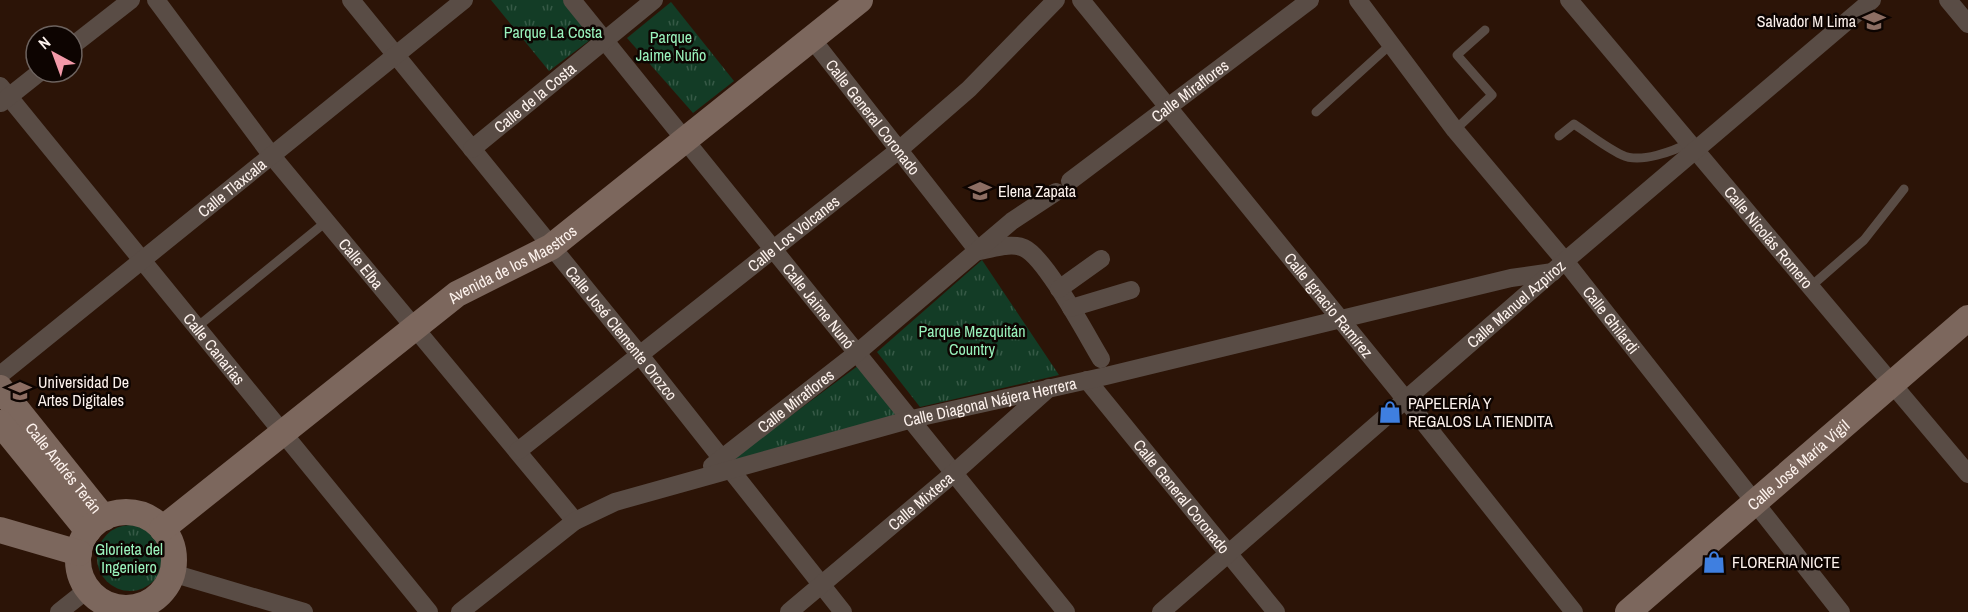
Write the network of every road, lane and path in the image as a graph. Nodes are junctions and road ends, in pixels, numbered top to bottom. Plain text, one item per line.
1 (131, 0) edge
2 (156, 0) edge
3 (351, 0) edge
4 (464, 0) edge
5 (572, 0) edge
6 (654, 0) edge
7 (860, 0) edge
8 (1056, 0) edge
9 (1081, 0) edge
10 (1310, 0) edge
11 (1358, 0) edge
12 (1569, 0) edge
13 (1872, 0) edge
14 (1948, 0) edge
15 (1968, 24) edge
16 (1485, 30) dead end
17 (84, 37) edge
18 (812, 39) junction
19 (604, 40) junction
20 (1390, 45) junction
21 (396, 56) junction
22 (24, 82) edge
23 (3, 95) edge
24 (1169, 107) junction
25 (1316, 112) dead end
26 (1455, 130) junction
27 (1559, 136) dead end
28 (687, 140) junction
29 (1694, 146) junction
30 (900, 148) junction
31 (472, 149) junction
32 (272, 156) junction
33 (1904, 189) dead end
34 (327, 221) junction
35 (551, 247) junction
36 (774, 248) junction
37 (978, 251) junction
38 (142, 260) junction
39 (1101, 260) dead end
40 (1559, 266) junction
41 (1809, 288) junction
42 (1059, 290) junction
43 (1131, 290) dead end
44 (1071, 308) junction
45 (1339, 318) junction
46 (1968, 318) edge
47 (415, 326) junction
48 (197, 327) junction
49 (858, 352) junction
50 (639, 354) junction
51 (1101, 360) dead end
52 (0, 375) edge
53 (1087, 380) junction
54 (1892, 384) junction
55 (1051, 386) junction
56 (0, 388) edge
57 (1406, 400) junction
58 (912, 419) junction
59 (0, 423) edge
60 (283, 433) junction
61 (518, 451) junction
62 (726, 465) junction
63 (954, 473) junction
64 (1968, 474) edge
65 (1755, 502) junction
66 (575, 521) junction
67 (0, 530) edge
68 (162, 530) junction
69 (90, 534) junction
70 (1229, 553) junction
71 (172, 573) junction
72 (821, 585) junction
73 (88, 589) junction
74 (158, 606) edge
75 (270, 607) edge
76 (117, 610) edge
77 (59, 612) edge
78 (304, 612) edge
79 (429, 612) edge
80 (460, 612) edge
81 (789, 612) edge
82 (843, 612) edge
83 (1066, 612) edge
84 (1161, 612) edge
85 (1275, 612) edge
86 (1574, 612) edge
87 (1628, 612) edge
88 (1841, 612) edge

1 - 17 street
2 - 32 street, Calle Elba
3 - 21 street, Calle José Clemente Orozco
4 - 21 street, Calle Tlaxcala
5 - 19 street, Calle Jaime Nunó
6 - 19 street, Calle de la Costa
7 - 18 street, Avenida de los Maestros
8 - 30 street, Calle Los Volcanes
9 - 24 street, Calle Ignacio Ramírez
10 - 24 street, Calle Miraflores
11 - 20 street, Calle Ghilardi
12 - 29 street, Calle Nicolás Romero
13 - 29 street, Calle Manuel Azpiroz
14 - 15 street
16 - 26 lane
18 - 28 street, Avenida de los Maestros
18 - 30 street, Calle General Coronado
19 - 28 street, Calle Jaime Nunó
19 - 31 street, Calle de la Costa
20 - 25 lane
20 - 26 street, Calle Ghilardi
21 - 31 street, Calle José Clemente Orozco
21 - 32 street, Calle Tlaxcala
22 - 23 street
23 - 38 street, Calle Canarias
24 - 37 street, Calle Miraflores
24 - 45 street, Calle Ignacio Ramírez
26 - 40 street, Calle Ghilardi
27 - 29 lane
28 - 35 street, Avenida de los Maestros
28 - 36 street, Calle Jaime Nunó
29 - 40 street, Calle Manuel Azpiroz
29 - 41 street, Calle Nicolás Romero
30 - 36 street, Calle Los Volcanes
30 - 37 street, Calle General Coronado
31 - 35 street, Calle José Clemente Orozco
32 - 34 street, Calle Elba
32 - 38 street, Calle Tlaxcala
33 - 41 lane
34 - 47 street, Calle Elba
34 - 48 lane
35 - 47 street, Avenida de los Maestros
35 - 50 street, Calle José Clemente Orozco
36 - 49 street, Calle Jaime Nunó
36 - 50 street, Calle Los Volcanes
37 - 42 street
37 - 49 street, Calle Miraflores
38 - 48 street, Calle Canarias
38 - 52 street, Calle Tlaxcala
39 - 42 street
40 - 45 street, Calle Diagonal Nájera Herrera
40 - 57 street, Calle Manuel Azpiroz
40 - 65 street, Calle Ghilardi
41 - 54 street, Calle Nicolás Romero
42 - 44 street
43 - 44 street
44 - 51 street
45 - 53 street, Calle Diagonal Nájera Herrera
45 - 57 street, Calle Ignacio Ramírez
46 - 54 street, Calle José María Vigil
47 - 60 street, Avenida de los Maestros
47 - 61 street, Calle Elba
48 - 60 street, Calle Canarias
49 - 58 street, Calle Jaime Nunó
49 - 62 street, Calle Miraflores
50 - 61 street, Calle Los Volcanes
50 - 62 street, Calle José Clemente Orozco
53 - 55 street, Calle Diagonal Nájera Herrera
53 - 70 street, Calle General Coronado
54 - 64 street, Calle Nicolás Romero
54 - 65 street, Calle José María Vigil
55 - 58 street, Calle Diagonal Nájera Herrera
55 - 63 street, Calle Mixteca
56 - 69 street, Calle Andrés Terán
57 - 70 street, Calle Manuel Azpiroz
57 - 86 street, Calle Ignacio Ramírez
58 - 62 street, Calle Diagonal Nájera Herrera
58 - 63 street, Calle Jaime Nunó
59 - 69 street, Calle Andrés Terán
60 - 68 street, Avenida de los Maestros
60 - 79 street, Calle Canarias
61 - 66 street, Calle Elba
62 - 66 street, Calle Diagonal Nájera Herrera
62 - 72 street, Calle José Clemente Orozco
63 - 72 street, Calle Mixteca
63 - 83 street, Calle Jaime Nunó
65 - 87 street, Calle José María Vigil
65 - 88 street, Calle Ghilardi
66 - 80 street, Calle Diagonal Nájera Herrera
67 - 69 street
68 - 69 street
68 - 71 street
69 - 73 street
70 - 84 street, Calle Manuel Azpiroz
70 - 85 street, Calle General Coronado
71 - 74 street
71 - 75 street
72 - 81 street, Calle Mixteca
72 - 82 street, Calle José Clemente Orozco
73 - 76 street
73 - 77 street
74 - 76 street
75 - 78 street

